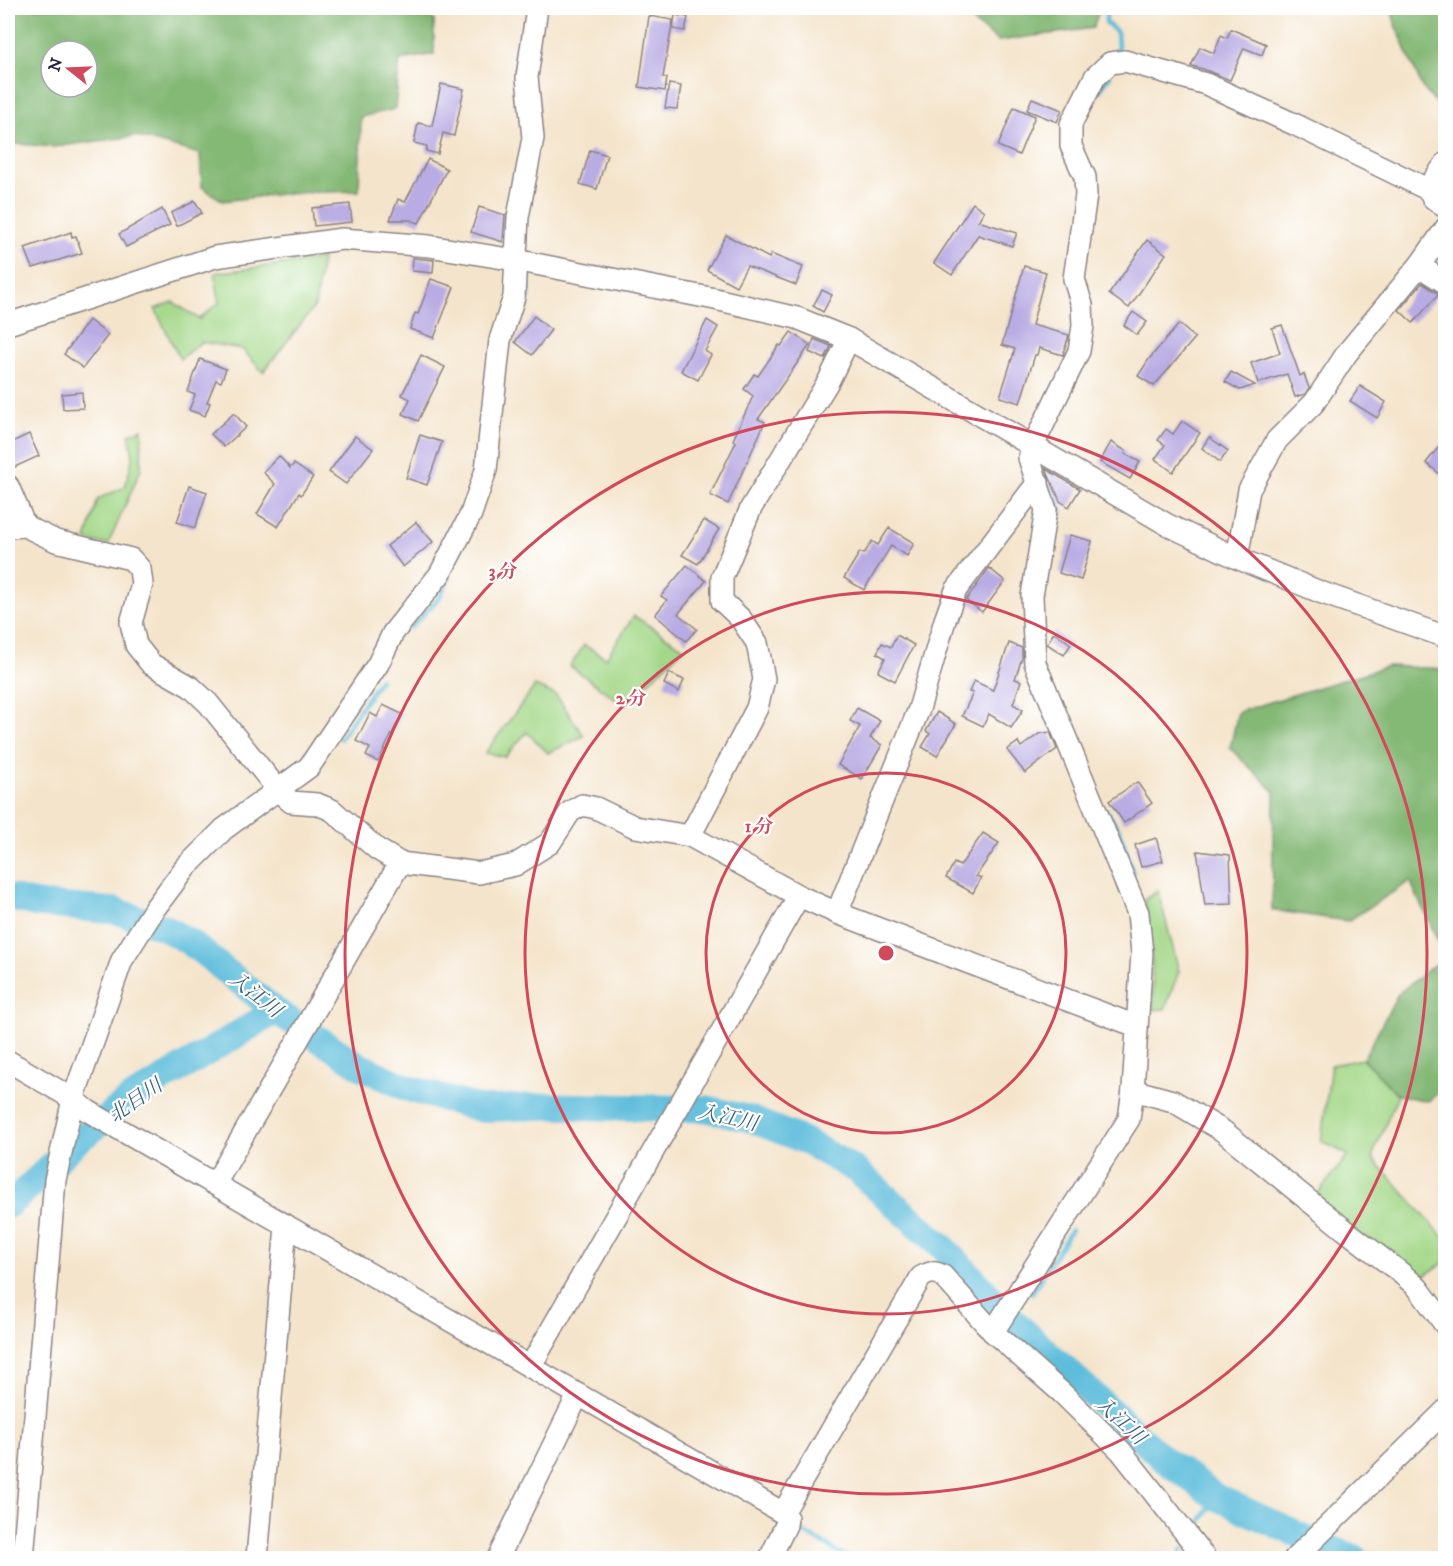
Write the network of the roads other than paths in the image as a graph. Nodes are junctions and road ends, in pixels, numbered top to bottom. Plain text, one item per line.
1 (537, 8) edge
2 (1446, 163) edge
3 (1429, 190) junction
4 (1446, 208) edge
5 (1446, 228) edge
6 (515, 260) junction
7 (1419, 266) junction
8 (1446, 283) edge
9 (8, 324) edge
10 (849, 339) junction
11 (1033, 446) junction
12 (1038, 482) junction
13 (8, 486) edge
14 (16, 527) edge
15 (1237, 558) junction
16 (1446, 637) edge
17 (278, 790) junction
18 (690, 836) junction
19 (400, 863) junction
20 (799, 896) junction
21 (837, 914) junction
22 (1136, 1026) junction
23 (8, 1061) edge
24 (1142, 1092) junction
25 (81, 1105) junction
26 (215, 1184) junction
27 (286, 1226) junction
28 (1446, 1326) edge
29 (995, 1328) junction
30 (530, 1367) junction
31 (578, 1395) junction
32 (1446, 1410) edge
33 (783, 1514) junction
34 (1297, 1556) edge
35 (23, 1558) edge
36 (257, 1558) edge
37 (498, 1558) edge
38 (770, 1558) edge
39 (1205, 1558) edge

1 - 6 street
2 - 3 street
3 - 4 street
3 - 11 street
5 - 7 street
6 - 9 street
6 - 10 street
6 - 17 street
7 - 8 street
7 - 15 street
10 - 11 street
10 - 18 street
11 - 12 street
11 - 15 street
12 - 21 street
12 - 22 street
13 - 14 street
14 - 17 street
15 - 16 street
17 - 19 street
17 - 25 street
18 - 19 street
18 - 20 street
19 - 26 street
20 - 21 street
20 - 30 street
21 - 22 street
22 - 24 street
23 - 25 street
24 - 28 street
24 - 29 street
25 - 26 street
25 - 35 street
26 - 27 street
27 - 30 street
27 - 36 street
29 - 33 street
29 - 39 street
30 - 31 street
31 - 33 street
31 - 37 street
32 - 34 street
33 - 38 street

